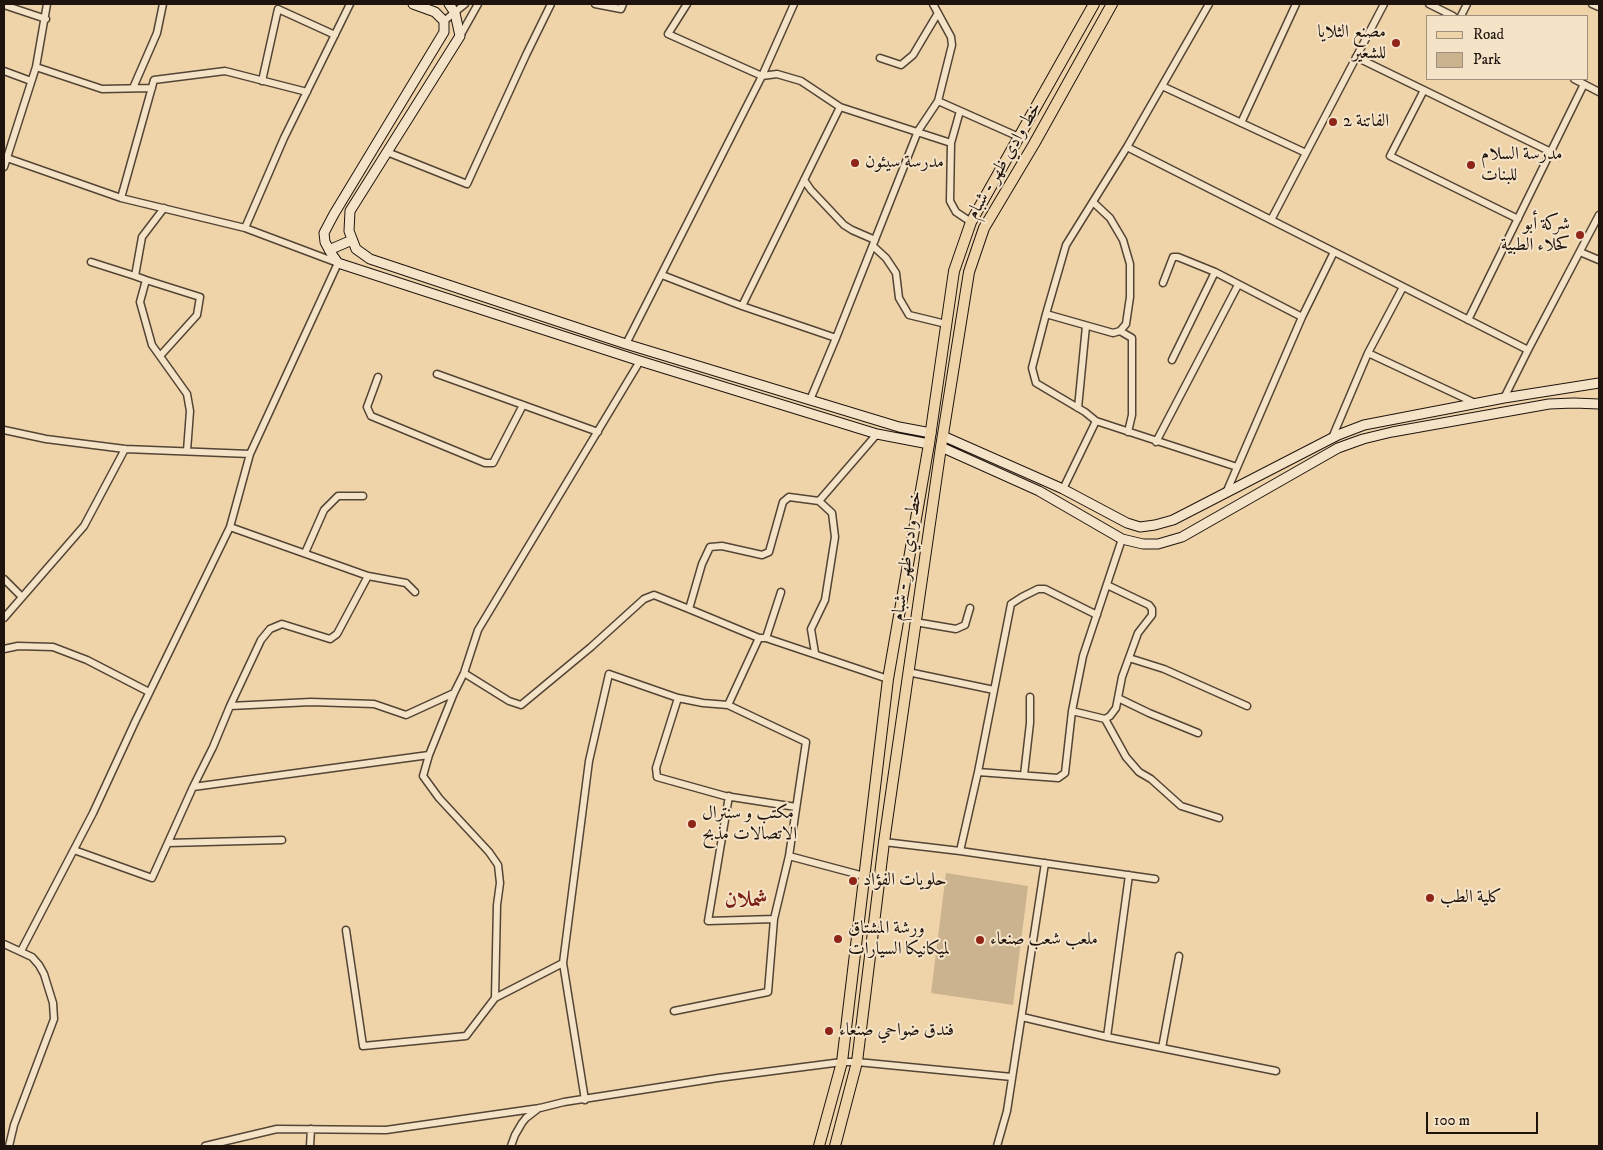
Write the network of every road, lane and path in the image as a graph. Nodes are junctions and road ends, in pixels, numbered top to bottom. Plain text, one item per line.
1 (47, 4) edge
2 (163, 4) edge
3 (350, 4) edge
4 (413, 4) edge
5 (449, 4) edge
6 (465, 4) edge
7 (478, 4) edge
8 (552, 4) edge
9 (595, 4) edge
10 (623, 4) edge
11 (687, 4) edge
12 (794, 4) edge
13 (933, 4) edge
14 (1094, 4) edge
15 (1112, 4) edge
16 (1209, 4) edge
17 (1296, 4) edge
18 (1384, 4) edge
19 (1429, 4) edge
20 (1592, 4) edge
21 (4, 5) edge
22 (1599, 7) edge
23 (455, 13) junction
24 (938, 13) junction
25 (1451, 15) edge
26 (46, 19) junction
27 (444, 21) junction
28 (335, 35) junction
29 (460, 36) junction
30 (1356, 57) junction
31 (880, 58) dead end
32 (36, 67) junction
33 (4, 71) edge
34 (762, 76) junction
35 (262, 80) junction
36 (1576, 80) edge
37 (31, 81) junction
38 (1584, 84) junction
39 (1162, 86) junction
40 (133, 88) junction
41 (152, 88) junction
42 (1424, 90) junction
43 (307, 92) junction
44 (1599, 92) edge
45 (938, 101) junction
46 (840, 107) junction
47 (960, 111) junction
48 (1241, 123) junction
49 (918, 131) junction
50 (1019, 137) junction
51 (951, 143) junction
52 (1127, 147) junction
53 (387, 152) junction
54 (1551, 152) junction
55 (1306, 153) junction
56 (7, 158) junction
57 (4, 167) edge
58 (804, 180) junction
59 (121, 198) junction
60 (1093, 202) junction
61 (164, 208) junction
62 (1599, 215) edge
63 (1518, 219) junction
64 (1272, 220) junction
65 (971, 222) junction
66 (245, 228) junction
67 (352, 240) junction
68 (874, 243) junction
69 (329, 250) junction
70 (1334, 252) junction
71 (1580, 252) junction
72 (1599, 260) edge
73 (91, 262) dead end
74 (338, 263) junction
75 (1215, 272) junction
76 (662, 275) junction
77 (135, 276) junction
78 (146, 280) junction
79 (1164, 283) dead end
80 (1238, 285) junction
81 (1402, 287) junction
82 (742, 306) junction
83 (1046, 314) junction
84 (1302, 317) junction
85 (1468, 320) junction
86 (946, 324) junction
87 (1086, 326) junction
88 (1120, 331) junction
89 (836, 338) junction
90 (626, 344) junction
91 (1528, 350) junction
92 (1368, 353) junction
93 (160, 356) junction
94 (1172, 360) dead end
95 (640, 361) junction
96 (437, 374) dead end
97 (378, 377) dead end
98 (1599, 383) edge
99 (1504, 398) junction
100 (810, 400) junction
101 (1476, 404) junction
102 (1599, 404) edge
103 (523, 405) junction
104 (1078, 408) junction
105 (1096, 422) junction
106 (4, 430) edge
107 (598, 432) junction
108 (1128, 432) junction
109 (931, 433) junction
110 (877, 434) junction
111 (943, 436) junction
112 (1332, 438) junction
113 (1156, 442) junction
114 (929, 444) junction
115 (941, 447) junction
116 (125, 449) junction
117 (187, 451) junction
118 (250, 454) junction
119 (1237, 468) junction
120 (1063, 489) junction
121 (1226, 492) junction
122 (363, 496) dead end
123 (819, 502) junction
124 (230, 527) junction
125 (1122, 539) junction
126 (305, 553) junction
127 (368, 576) junction
128 (4, 579) edge
129 (1107, 584) junction
130 (416, 592) dead end
131 (781, 592) dead end
132 (22, 597) junction
133 (970, 608) dead end
134 (689, 609) junction
135 (1097, 615) junction
136 (4, 618) edge
137 (915, 622) junction
138 (763, 638) junction
139 (4, 648) edge
140 (814, 654) junction
141 (1129, 658) junction
142 (908, 672) junction
143 (464, 673) junction
144 (888, 679) junction
145 (994, 690) junction
146 (150, 692) junction
147 (454, 693) junction
148 (1030, 697) dead end
149 (678, 698) junction
150 (1118, 698) junction
151 (728, 705) junction
152 (230, 706) junction
153 (1247, 706) dead end
154 (1072, 711) junction
155 (1105, 719) junction
156 (1198, 733) dead end
157 (429, 755) junction
158 (978, 772) junction
159 (1024, 776) junction
160 (193, 787) junction
161 (729, 796) junction
162 (796, 807) junction
163 (1219, 818) dead end
164 (282, 840) dead end
165 (884, 842) junction
166 (168, 843) junction
167 (74, 850) junction
168 (960, 851) junction
169 (789, 856) junction
170 (1045, 863) junction
171 (1128, 875) junction
172 (864, 876) junction
173 (1155, 879) dead end
174 (774, 919) junction
175 (346, 930) dead end
176 (4, 944) edge
177 (21, 952) junction
178 (1179, 956) dead end
179 (563, 964) junction
180 (495, 998) junction
181 (674, 1011) dead end
182 (1022, 1017) junction
183 (1107, 1037) junction
184 (1162, 1048) junction
185 (842, 1062) junction
186 (857, 1062) junction
187 (1276, 1071) dead end
188 (1012, 1077) junction
189 (585, 1100) junction
190 (540, 1108) junction
191 (311, 1129) junction
192 (8, 1146) edge
193 (205, 1146) edge
194 (310, 1146) edge
195 (511, 1146) edge
196 (820, 1146) edge
197 (835, 1146) edge
198 (997, 1146) edge

1 - 26 street
2 - 40 street
3 - 28 street
4 - 27 street
5 - 23 street
6 - 23 street
7 - 29 street
8 - 53 street
9 - 10 street
11 - 34 street
12 - 34 street
13 - 24 street
14 - 50 main road, خط وادي ظهر - شبام
15 - 111 main road, خط وادي ظهر - شبام
16 - 39 street
17 - 48 street
18 - 30 street
19 - 25 street
20 - 22 street
21 - 26 street
23 - 27 street
23 - 29 street
24 - 31 street
24 - 45 street
26 - 32 street
27 - 69 street
28 - 35 street
28 - 43 street
29 - 53 street
30 - 42 street
30 - 55 street
32 - 37 street
32 - 40 street
33 - 37 street
34 - 46 street
34 - 76 street
35 - 41 street
35 - 43 street
36 - 38 street
37 - 56 street
38 - 44 street
38 - 54 street
39 - 48 street
39 - 52 street
40 - 41 street
41 - 59 street
42 - 54 street
42 - 63 street
43 - 66 street
45 - 47 street
45 - 49 street
46 - 49 street
46 - 58 street
47 - 50 street
47 - 51 street
48 - 55 street
49 - 51 street
49 - 68 street
50 - 65 main road, خط وادي ظهر - شبام
51 - 65 street
52 - 60 street
52 - 64 street
53 - 67 street
54 - 63 street
55 - 64 street
56 - 57 street
56 - 59 street
58 - 68 street
58 - 82 street
59 - 61 street
60 - 83 street
60 - 88 street
61 - 66 street
61 - 77 street
62 - 71 street
63 - 85 street
64 - 70 street
65 - 86 main road, خط وادي ظهر - شبام
66 - 74 street
67 - 69 street
67 - 90 street
68 - 86 street
68 - 89 street
69 - 74 street
70 - 81 street
70 - 84 street
71 - 72 street
71 - 91 street
73 - 77 street
74 - 95 street
74 - 118 street
75 - 79 street
75 - 80 street
75 - 94 street
76 - 82 street
76 - 90 street
77 - 78 street
78 - 93 street
78 - 93 street
80 - 84 street
80 - 113 street
81 - 85 street
81 - 92 street
82 - 89 street
83 - 87 street
83 - 104 street
84 - 119 street
85 - 91 street
86 - 109 main road, خط وادي ظهر - شبام
87 - 88 street
87 - 104 street
88 - 108 street
89 - 100 street
90 - 100 street
91 - 99 street
92 - 101 street
92 - 112 street
93 - 117 street
95 - 107 street
95 - 110 street
96 - 103 street
97 - 103 street
98 - 99 street
99 - 101 street
100 - 109 street
101 - 112 street
102 - 125 street
103 - 107 street
104 - 105 street
105 - 108 street
105 - 120 street
106 - 116 street
107 - 143 street
108 - 113 street
109 - 111 main road
109 - 114 main road, خط وادي ظهر - شبام
110 - 114 street
110 - 123 street
111 - 115 main road, خط وادي ظهر - شبام
111 - 120 street
112 - 121 street
113 - 119 street
114 - 115 main road
114 - 144 main road, خط وادي ظهر - شبام
115 - 125 street
115 - 137 main road, خط وادي ظهر - شبام
116 - 117 street
116 - 132 street
117 - 118 street
118 - 124 street
119 - 121 street
120 - 121 street
122 - 126 street
123 - 134 street
123 - 140 street
124 - 126 street
124 - 146 street
125 - 129 street
126 - 127 street
127 - 130 street
127 - 152 street
128 - 132 street
129 - 135 street
129 - 141 street
131 - 138 street
132 - 136 street
133 - 137 street
134 - 138 street
134 - 143 street
135 - 145 street
135 - 154 street
137 - 142 main road, خط وادي ظهر - شبام
138 - 140 street
138 - 151 street
139 - 146 street
140 - 144 street
141 - 150 street
141 - 153 street
142 - 145 street
142 - 165 main road, خط وادي ظهر - شبام
143 - 147 street
144 - 172 main road, خط وادي ظهر - شبام
145 - 158 street
146 - 167 street
147 - 152 street
147 - 157 street
148 - 159 street
149 - 151 street
149 - 161 street
149 - 179 street
150 - 155 street
150 - 156 street
151 - 162 street
152 - 160 street
154 - 155 street
154 - 159 street
155 - 163 street
157 - 160 street
157 - 180 street
158 - 159 street
158 - 168 street
160 - 166 street
161 - 162 street
161 - 174 street
162 - 169 street
164 - 166 street
165 - 168 street
165 - 186 main road, خط وادي ظهر - شبام
166 - 167 street
167 - 177 street
168 - 170 street
169 - 172 street
169 - 174 street
170 - 171 street
170 - 182 street
171 - 173 street
171 - 183 street
172 - 185 main road, خط وادي ظهر - شبام
174 - 181 street
175 - 180 street
176 - 177 street
177 - 192 street
178 - 184 street
179 - 180 street
179 - 189 street
182 - 183 street
182 - 188 street
183 - 184 street
184 - 187 street
185 - 186 street
185 - 189 street
185 - 196 main road, خط وادي ظهر - شبام
186 - 188 street
186 - 197 main road, خط وادي ظهر - شبام
188 - 198 street
189 - 190 street
190 - 191 street
190 - 195 street
191 - 193 street
191 - 194 street

